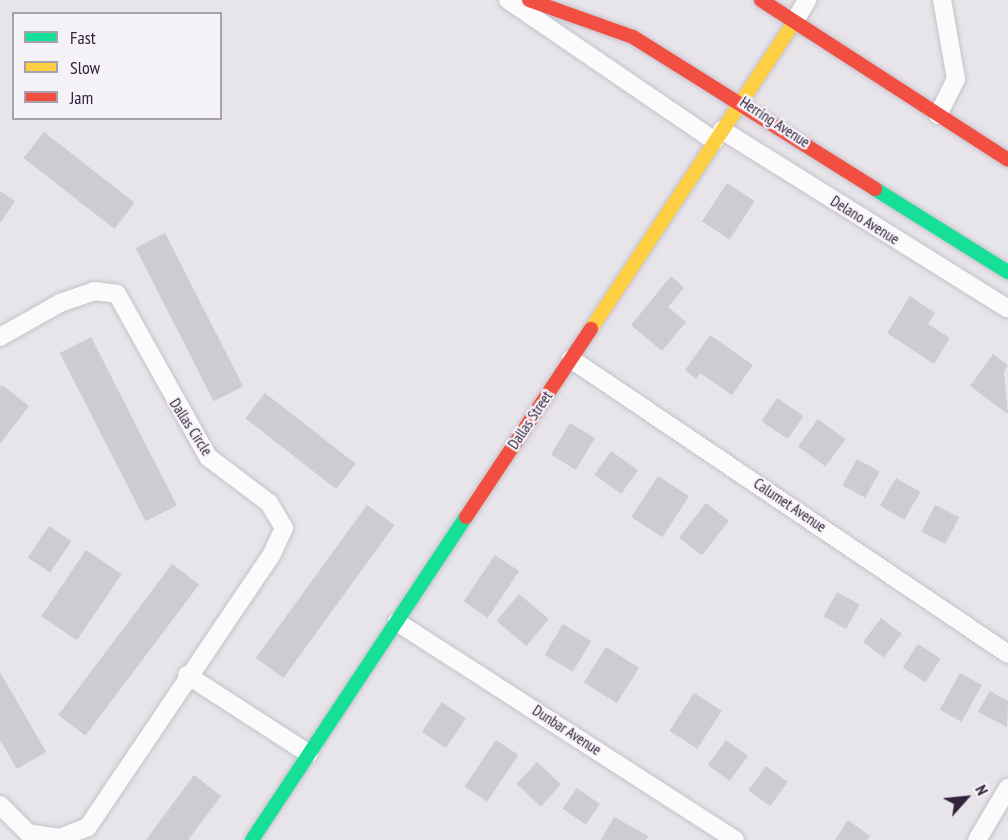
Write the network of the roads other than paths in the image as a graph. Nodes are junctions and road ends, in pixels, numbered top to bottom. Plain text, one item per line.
1 (508, 0) edge
2 (528, 0) edge
3 (761, 0) edge
4 (807, 0) edge
5 (942, 0) edge
6 (794, 22) junction
7 (742, 101) junction
8 (938, 115) junction
9 (718, 136) junction
10 (1008, 160) edge
11 (1008, 272) edge
12 (1008, 309) edge
13 (0, 337) edge
14 (571, 358) junction
15 (397, 622) junction
16 (1008, 654) edge
17 (186, 675) junction
18 (309, 754) junction
19 (1008, 788) edge
20 (0, 805) edge
21 (252, 840) edge
22 (735, 840) edge
23 (977, 840) edge

1 - 9 street, Delano Avenue
2 - 7 street, Herring Avenue
3 - 6 street
4 - 6 street, Dallas Street
5 - 8 street
6 - 7 street, Dallas Street
6 - 8 street
7 - 9 street, Dallas Street
7 - 11 street, Herring Avenue
8 - 10 street
9 - 12 street, Delano Avenue
9 - 14 street, Dallas Street
13 - 17 street, Dallas Circle
14 - 15 street, Dallas Street
14 - 16 street, Calumet Avenue
15 - 18 street, Dallas Street
15 - 22 street, Dunbar Avenue
17 - 18 street
17 - 20 street, Dallas Circle
18 - 21 street, Dallas Street
19 - 23 street

